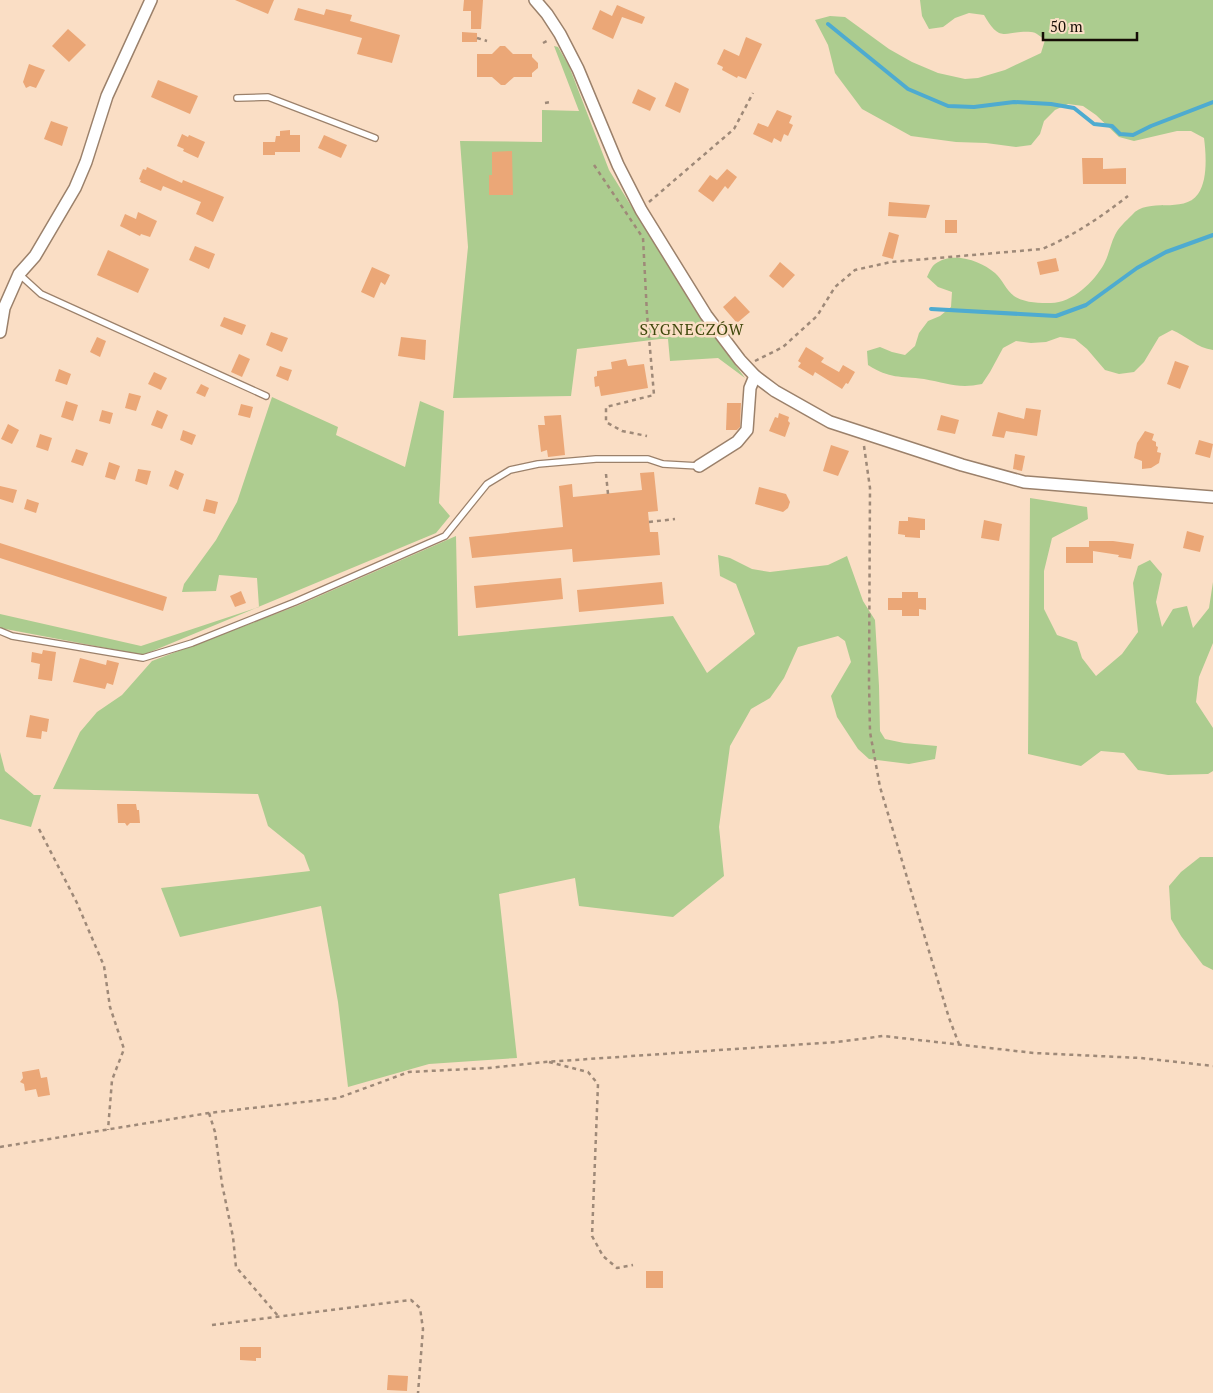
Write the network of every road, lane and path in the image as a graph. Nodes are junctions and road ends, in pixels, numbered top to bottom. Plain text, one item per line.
1 (151, 0) edge
2 (535, 0) edge
3 (477, 38) dead end
4 (549, 40) dead end
5 (487, 41) dead end
6 (542, 43) dead end
7 (753, 93) dead end
8 (238, 98) dead end
9 (551, 102) dead end
10 (545, 103) dead end
11 (375, 138) dead end
12 (594, 165) dead end
13 (1128, 196) dead end
14 (641, 210) junction
15 (19, 274) junction
16 (0, 332) edge
17 (745, 366) junction
18 (755, 376) junction
19 (266, 396) dead end
20 (862, 432) junction
21 (647, 436) dead end
22 (699, 466) joint
23 (606, 474) dead end
24 (608, 494) dead end
25 (1213, 497) edge
26 (675, 519) dead end
27 (648, 522) dead end
28 (0, 631) edge
29 (39, 829) dead end
30 (959, 1044) junction
31 (545, 1062) junction
32 (1213, 1066) edge
33 (209, 1113) junction
34 (108, 1130) junction
35 (0, 1147) edge
36 (633, 1265) dead end
37 (279, 1317) junction
38 (212, 1325) dead end
39 (418, 1393) edge

1 - 15 street
2 - 14 street
3 - 5 path
4 - 6 path
7 - 14 path
8 - 11 lane
9 - 10 path
12 - 21 path
13 - 17 path
14 - 17 street
15 - 16 street
15 - 19 lane
17 - 18 street
18 - 20 street
18 - 22 street
20 - 25 street
20 - 30 path
22 - 28 lane
23 - 24 path
26 - 27 path
29 - 34 path
30 - 31 path
30 - 32 path
31 - 33 path
31 - 36 path
33 - 34 path
33 - 37 path
34 - 35 path
37 - 38 path
37 - 39 path

